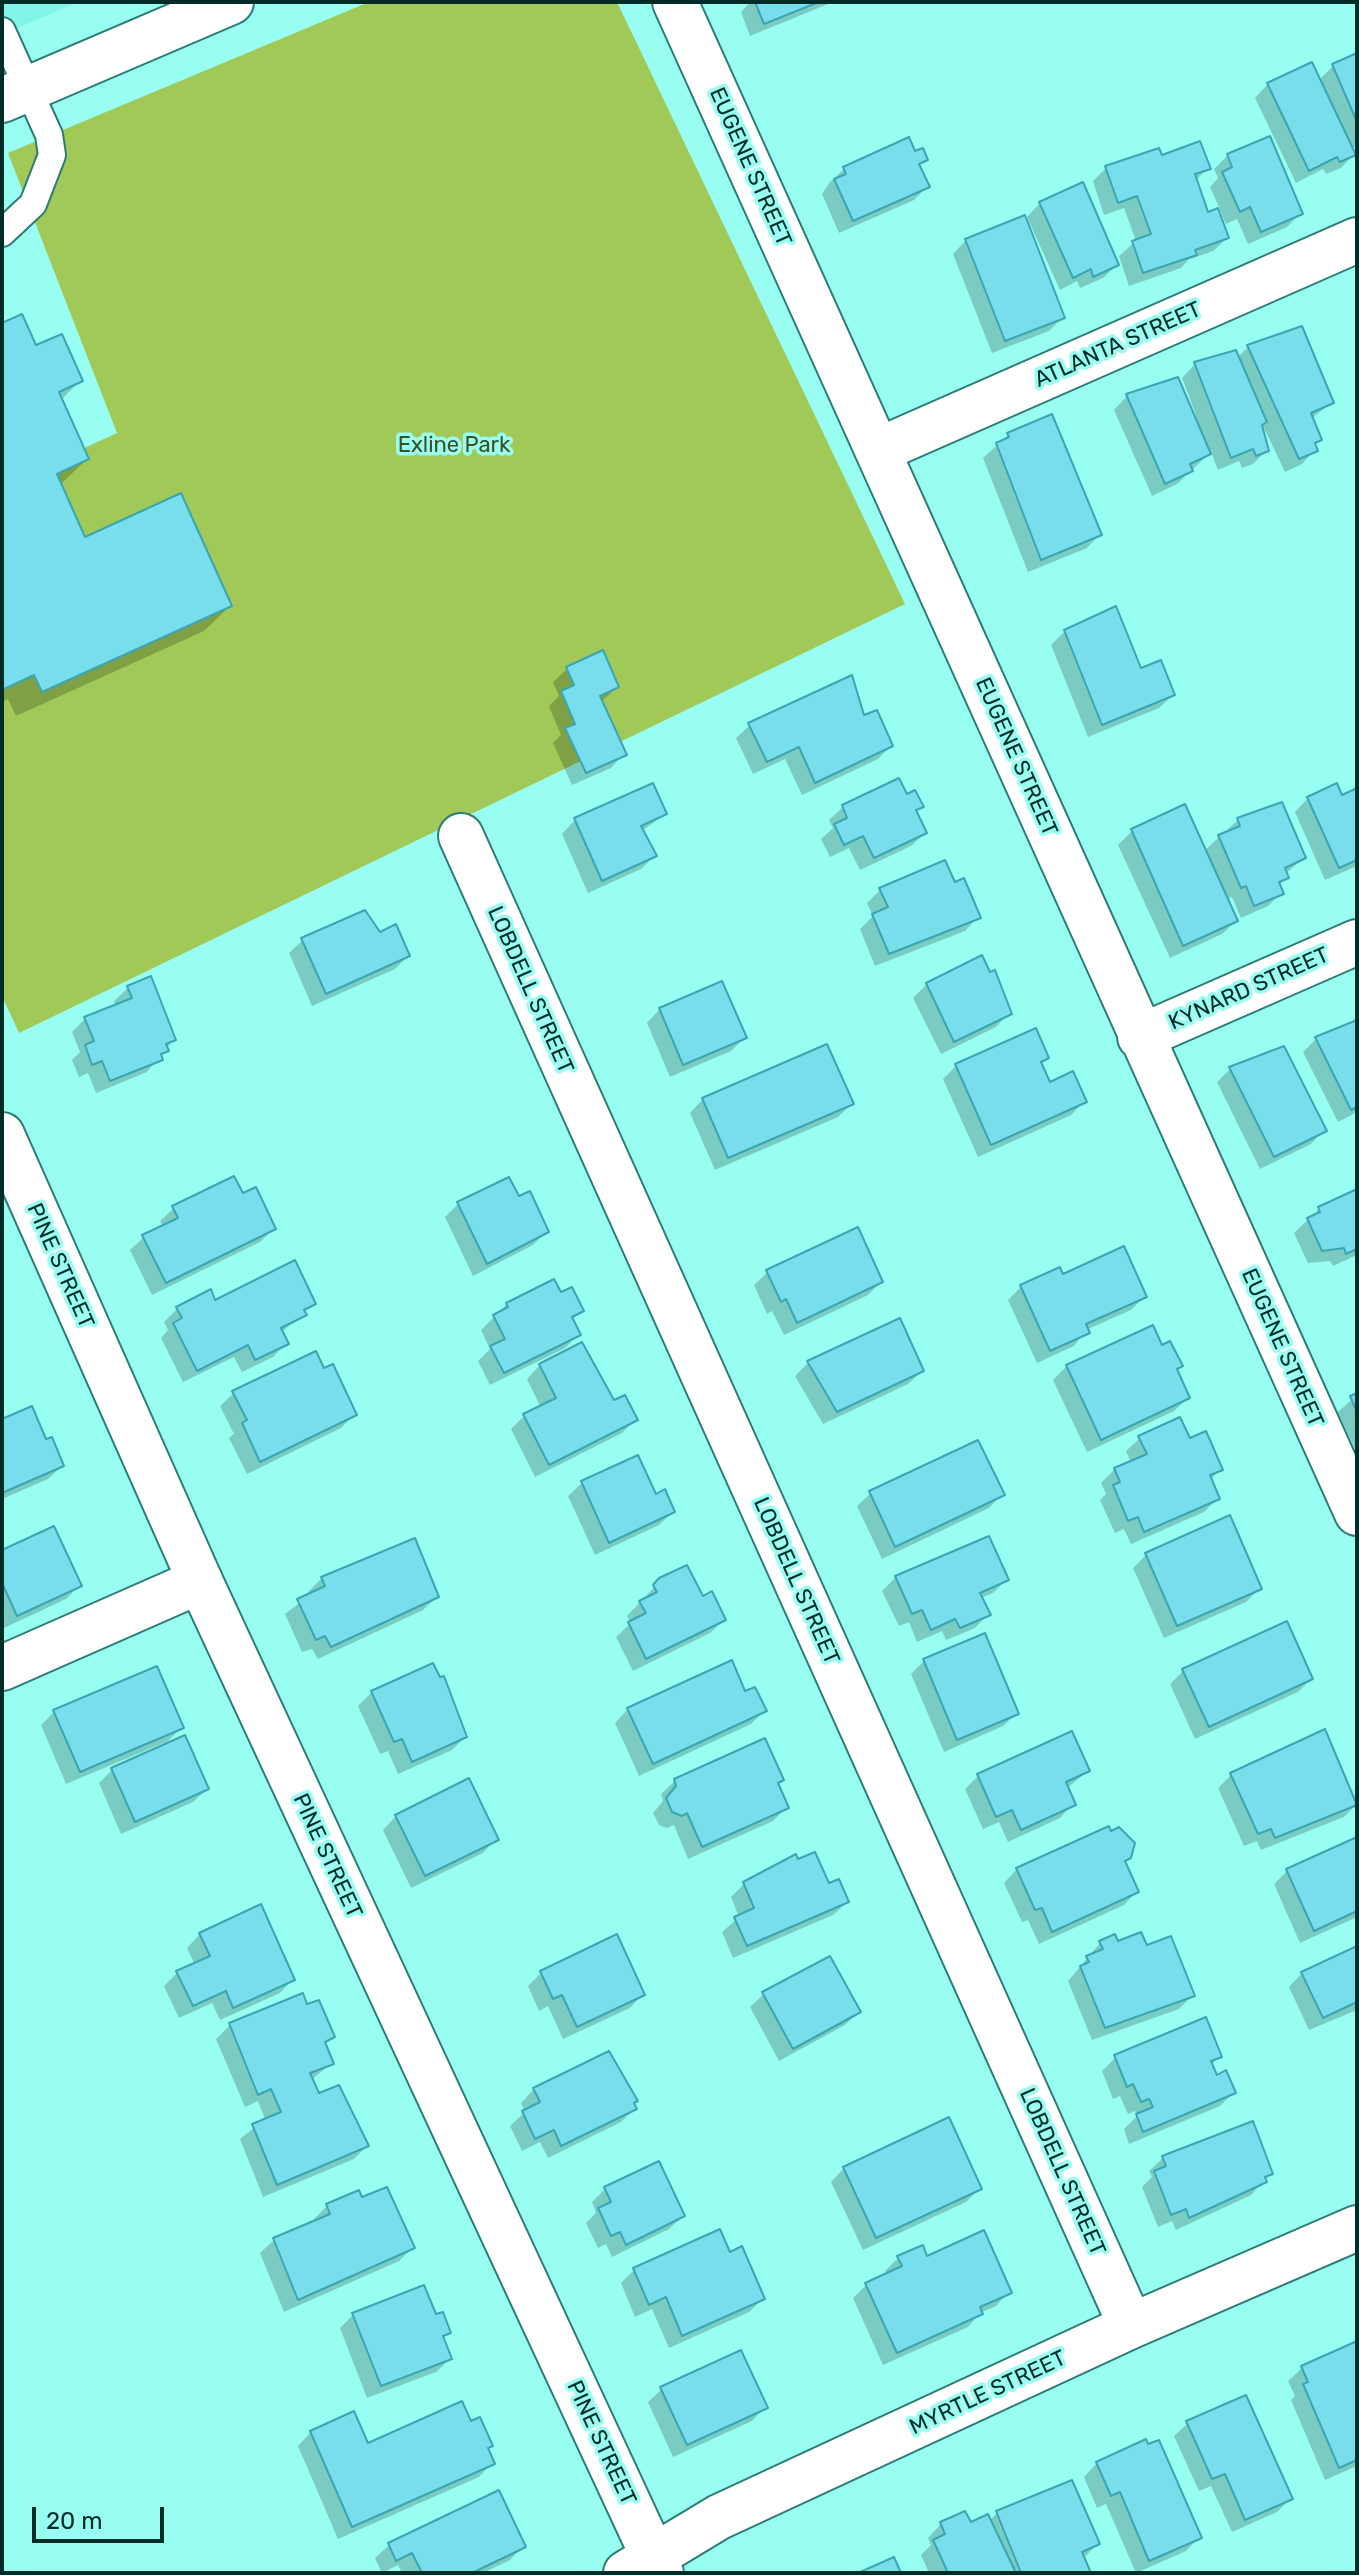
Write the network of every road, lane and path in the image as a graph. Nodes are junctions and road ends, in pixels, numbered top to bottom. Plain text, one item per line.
1 (231, 2) edge
2 (675, 2) edge
3 (2, 31) edge
4 (16, 94) edge
5 (2, 233) edge
6 (1357, 240) edge
7 (879, 450) junction
8 (461, 836) dead end
9 (1357, 942) edge
10 (1140, 1037) junction
11 (2, 1135) edge
12 (1357, 1513) edge
13 (200, 1581) junction
14 (2, 1668) edge
15 (1357, 2228) edge
16 (1131, 2326) junction
17 (647, 2567) edge

1 - 4 street
2 - 7 street, EUGENE STREET
3 - 4 lane
4 - 5 lane
6 - 7 street, ATLANTA STREET
7 - 10 street, EUGENE STREET
8 - 16 street, LOBDELL STREET
9 - 10 street, KYNARD STREET
10 - 12 street, EUGENE STREET
11 - 13 street, PINE STREET
13 - 14 street
13 - 17 street, PINE STREET
15 - 16 street, MYRTLE STREET
16 - 17 street, MYRTLE STREET

